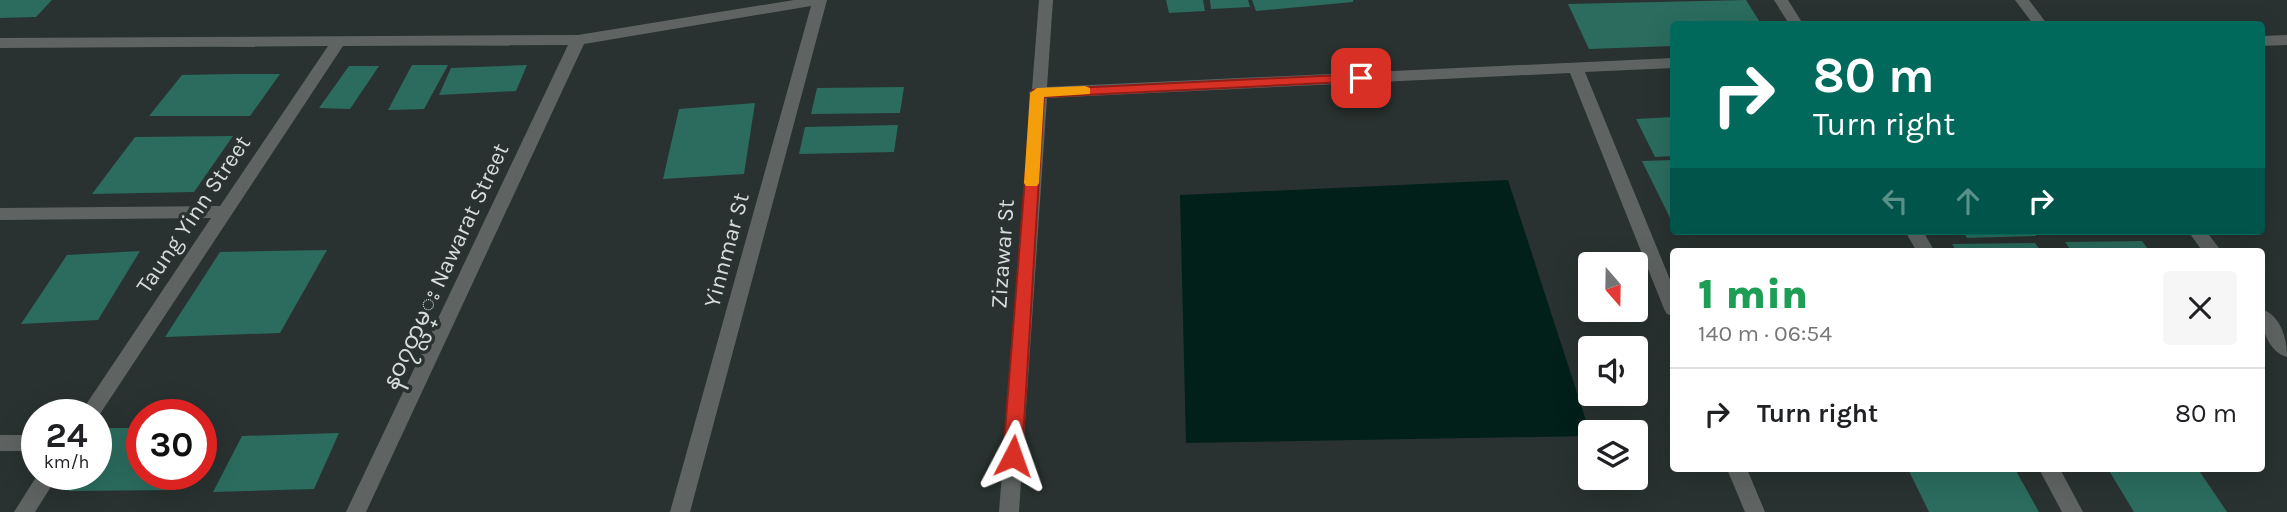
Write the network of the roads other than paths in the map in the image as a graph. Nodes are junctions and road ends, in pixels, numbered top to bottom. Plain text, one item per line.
1 (820, 0) edge
2 (1046, 0) edge
3 (1782, 0) edge
4 (2022, 0) edge
5 (1794, 21) edge
6 (2038, 21) edge
7 (578, 40) junction
8 (2287, 40) edge
9 (2265, 41) edge
10 (338, 42) junction
11 (0, 43) edge
12 (1670, 63) edge
13 (1576, 68) junction
14 (1037, 93) junction
15 (223, 212) junction
16 (0, 214) edge
17 (1670, 302) edge
18 (2265, 321) edge
19 (2287, 350) edge
20 (100, 399) edge
21 (0, 443) edge
22 (21, 443) edge
23 (1738, 472) edge
24 (2051, 472) edge
25 (38, 490) edge
26 (24, 512) edge
27 (356, 512) edge
28 (680, 512) edge
29 (1009, 512) edge
30 (1755, 512) edge
31 (2073, 512) edge

1 - 7 street
1 - 28 street, Yinnmar St
2 - 14 street, Zizawar St
3 - 5 street
4 - 6 street
7 - 10 street
7 - 27 street, နဝ၇တ္လမ္း Nawarat Street
8 - 9 street
10 - 11 street
10 - 15 street, Taung Yinn Street
12 - 13 street
13 - 14 street
13 - 17 street
14 - 29 street, Zizawar St
15 - 16 street
15 - 20 street, Taung Yinn Street
18 - 19 street
21 - 22 street
23 - 30 street
24 - 31 street
25 - 26 street

